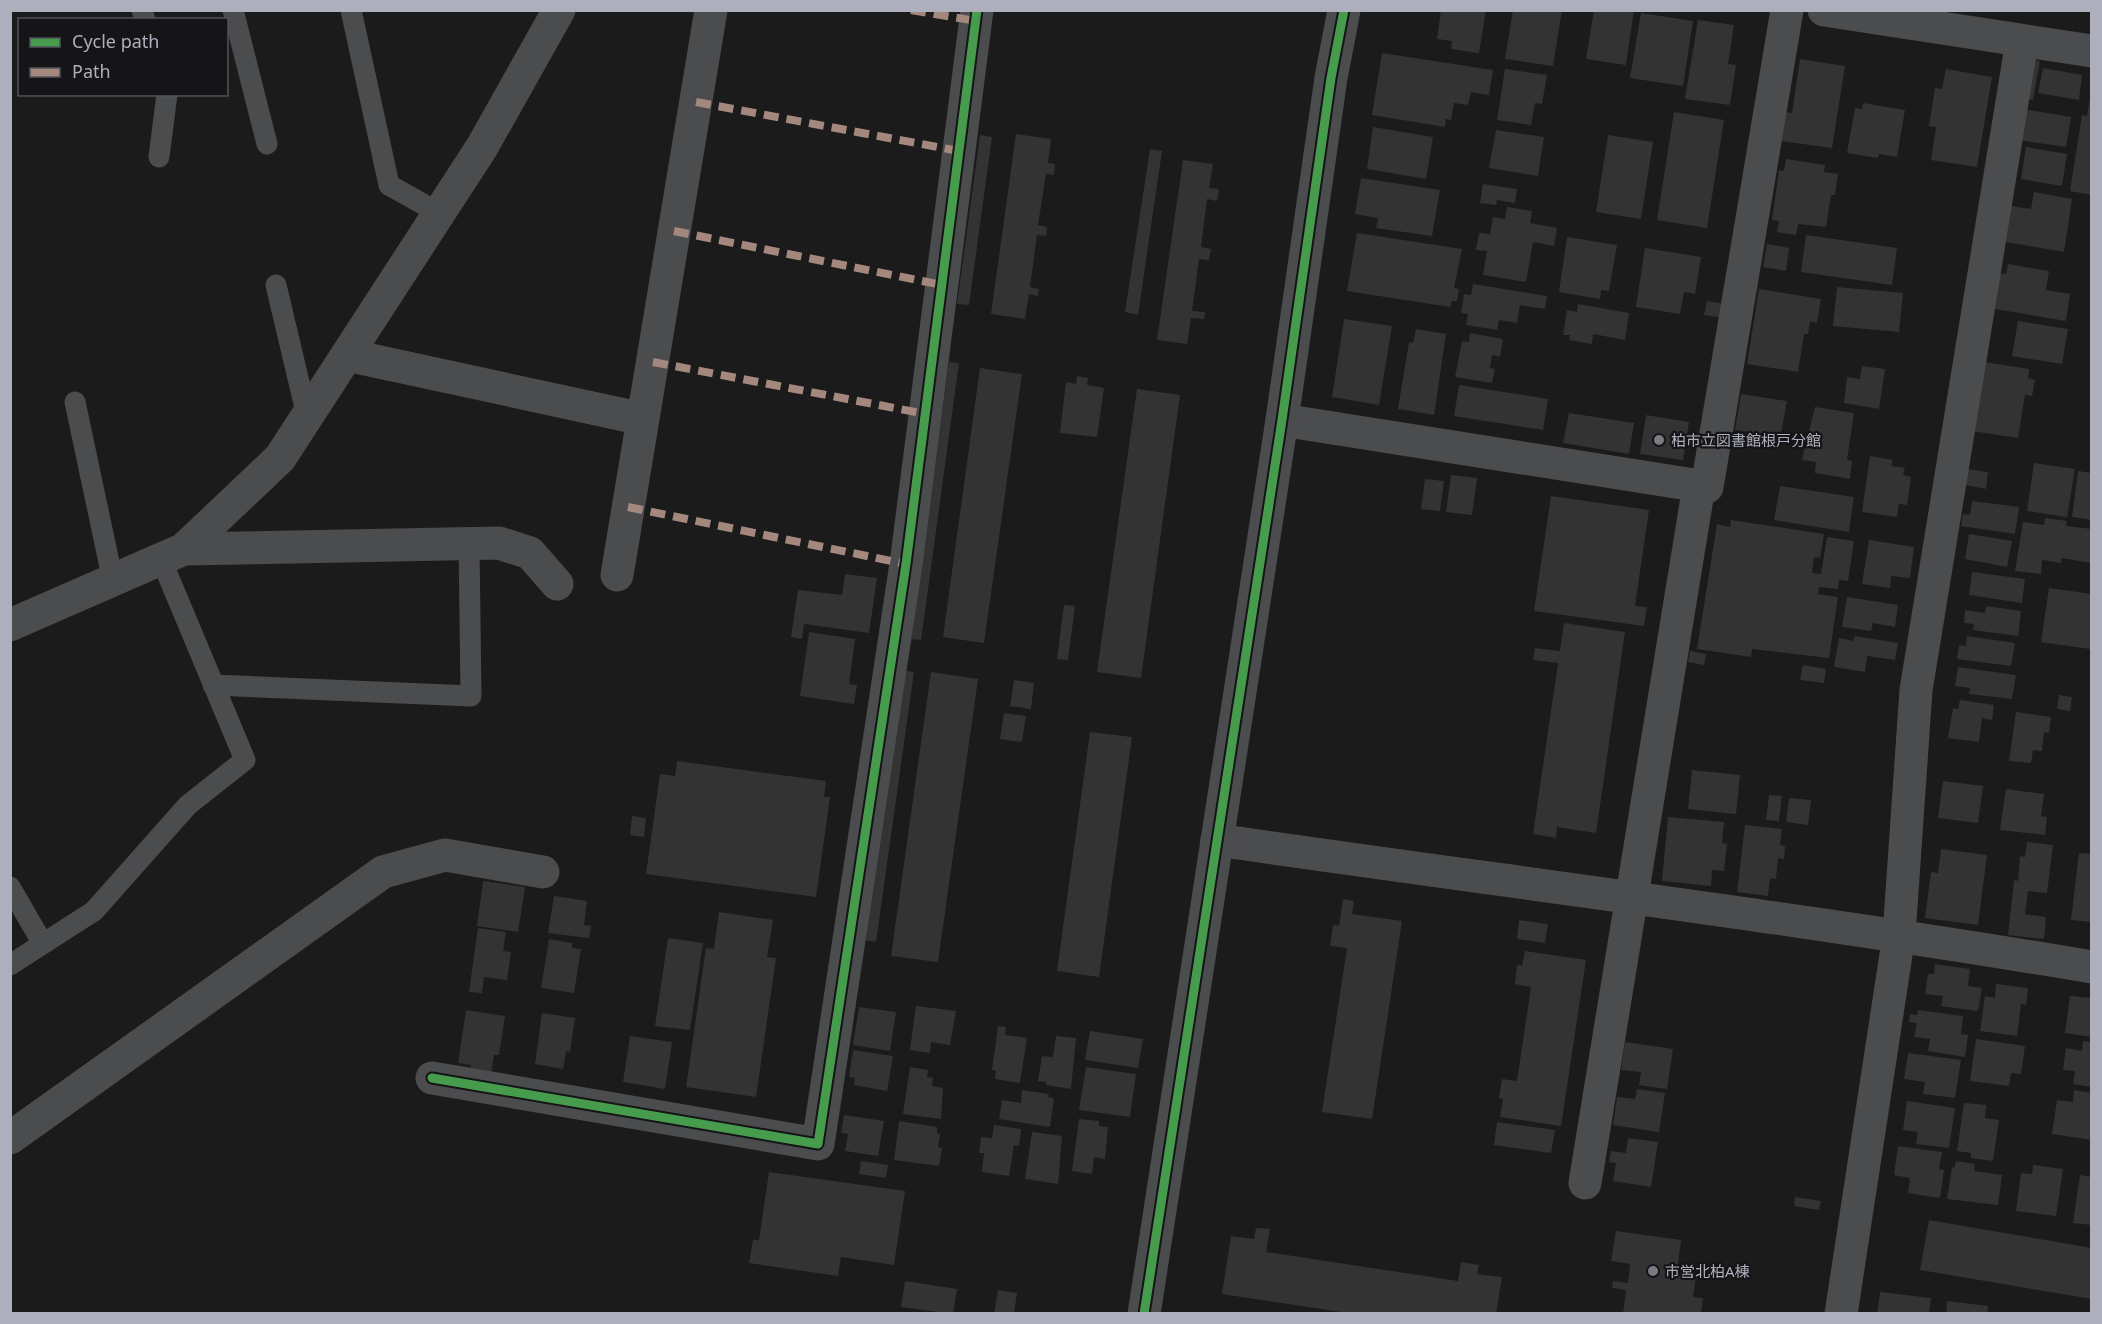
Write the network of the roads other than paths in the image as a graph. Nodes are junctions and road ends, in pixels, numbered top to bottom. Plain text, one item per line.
1 (233, 10) edge
2 (351, 10) edge
3 (559, 10) edge
4 (711, 10) edge
5 (977, 10) edge
6 (1344, 10) edge
7 (1787, 10) edge
8 (1824, 10) edge
9 (2022, 41) junction
10 (2091, 51) edge
11 (167, 96) edge
12 (267, 144) dead end
13 (159, 157) dead end
14 (439, 213) junction
15 (276, 285) dead end
16 (347, 355) junction
17 (75, 402) dead end
18 (307, 416) junction
19 (643, 418) junction
20 (1282, 420) junction
21 (1699, 486) junction
22 (469, 544) junction
23 (172, 554) junction
24 (616, 575) dead end
25 (113, 580) junction
26 (558, 584) dead end
27 (10, 625) edge
28 (213, 685) junction
29 (1217, 840) junction
30 (543, 872) dead end
31 (10, 887) edge
32 (1630, 900) junction
33 (1899, 935) junction
34 (43, 944) junction
35 (10, 965) edge
36 (2091, 967) edge
37 (432, 1078) dead end
38 (10, 1138) edge
39 (1585, 1183) dead end
40 (1143, 1314) edge
41 (1841, 1314) edge

1 - 12 lane
2 - 14 lane
3 - 14 street
4 - 19 street
5 - 37 street
6 - 20 street
7 - 21 street
8 - 9 street
9 - 10 street
9 - 33 street
11 - 13 lane
14 - 16 street
15 - 18 lane
16 - 18 street
16 - 19 street
17 - 25 lane
18 - 23 street
19 - 24 street
20 - 21 street
20 - 29 street
21 - 32 street
22 - 23 street
22 - 26 street
22 - 28 lane
23 - 25 street
23 - 28 lane
25 - 27 street
28 - 34 lane
29 - 32 street
29 - 40 street
30 - 38 street
31 - 34 lane
32 - 33 street
32 - 39 street
33 - 36 street
33 - 41 street
34 - 35 lane

